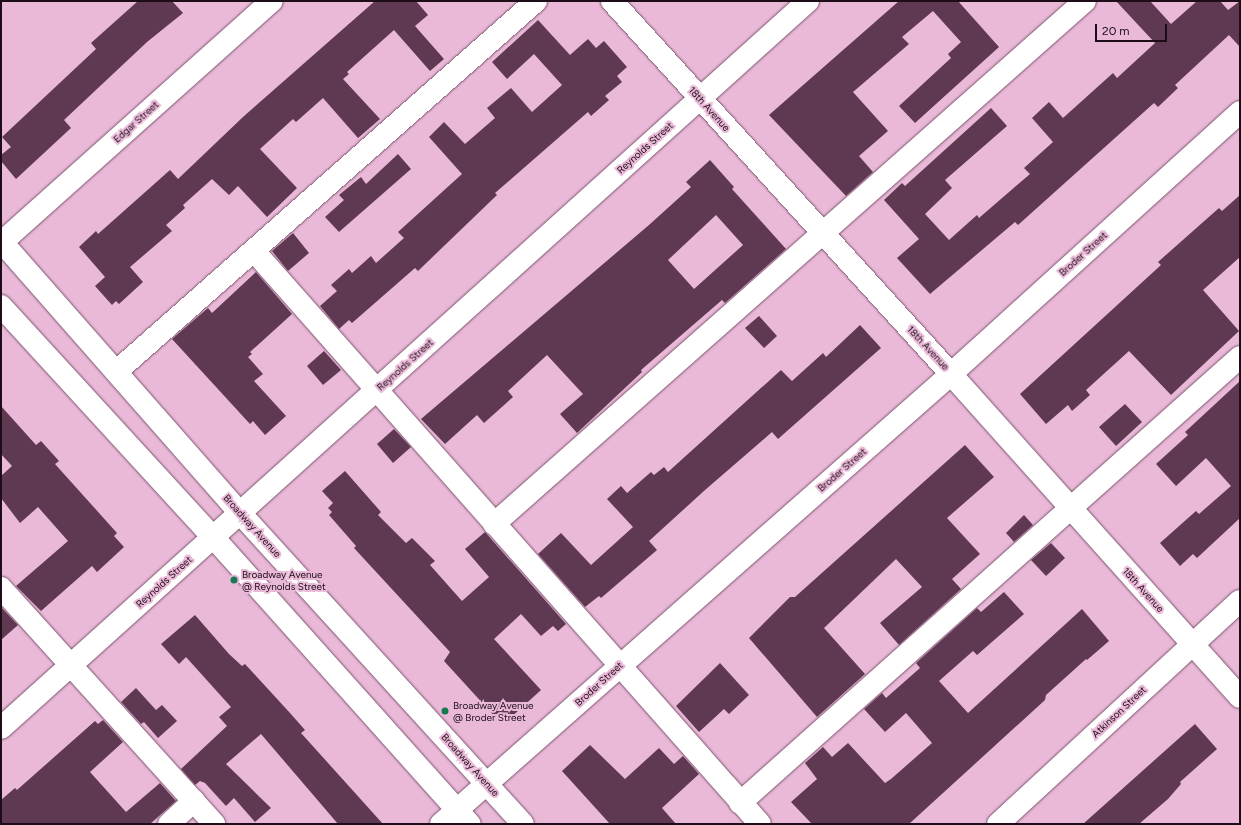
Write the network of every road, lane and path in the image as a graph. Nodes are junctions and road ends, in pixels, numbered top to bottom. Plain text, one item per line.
1 (272, 1) edge
2 (536, 1) edge
3 (612, 1) edge
4 (808, 1) edge
5 (1085, 1) edge
6 (700, 98) junction
7 (1240, 112) edge
8 (822, 234) junction
9 (1, 243) edge
10 (254, 251) junction
11 (1, 306) edge
12 (1240, 357) edge
13 (117, 371) junction
14 (952, 374) junction
15 (378, 389) junction
16 (1071, 510) junction
17 (240, 513) junction
18 (494, 524) junction
19 (213, 537) junction
20 (1, 588) edge
21 (1240, 601) edge
22 (1191, 644) junction
23 (71, 665) junction
24 (619, 666) junction
25 (1240, 697) edge
26 (1, 728) edge
27 (486, 783) junction
28 (194, 801) junction
29 (740, 803) junction
30 (464, 816) edge
31 (169, 824) edge
32 (214, 824) edge
33 (440, 824) edge
34 (523, 824) edge
35 (760, 824) edge
36 (998, 824) edge

1 - 9 street, Edgar Street
2 - 10 street
3 - 6 street, 18th Avenue
4 - 6 street, Reynolds Street
5 - 8 street
6 - 8 street, 18th Avenue
6 - 15 street, Reynolds Street
7 - 14 street, Broder Street
8 - 14 street, 18th Avenue
8 - 18 street
9 - 13 street, Broadway Avenue
10 - 13 street
10 - 15 street
11 - 19 street
12 - 16 street
13 - 17 street, Broadway Avenue
14 - 16 street, 18th Avenue
14 - 24 street, Broder Street
15 - 17 street, Reynolds Street
15 - 18 street
16 - 22 street, 18th Avenue
16 - 29 street
17 - 19 street, Reynolds Street
17 - 27 street, Broadway Avenue
18 - 24 street
19 - 23 street, Reynolds Street
19 - 30 street
20 - 23 street
21 - 22 street, Atkinson Street
22 - 25 street, 18th Avenue
22 - 36 street, Atkinson Street
23 - 26 street, Reynolds Street
23 - 28 street
24 - 27 street, Broder Street
24 - 29 street
27 - 30 street, Broder Street
27 - 34 street, Broadway Avenue
28 - 31 street
28 - 32 street
29 - 35 street
30 - 33 street, Broder Street

